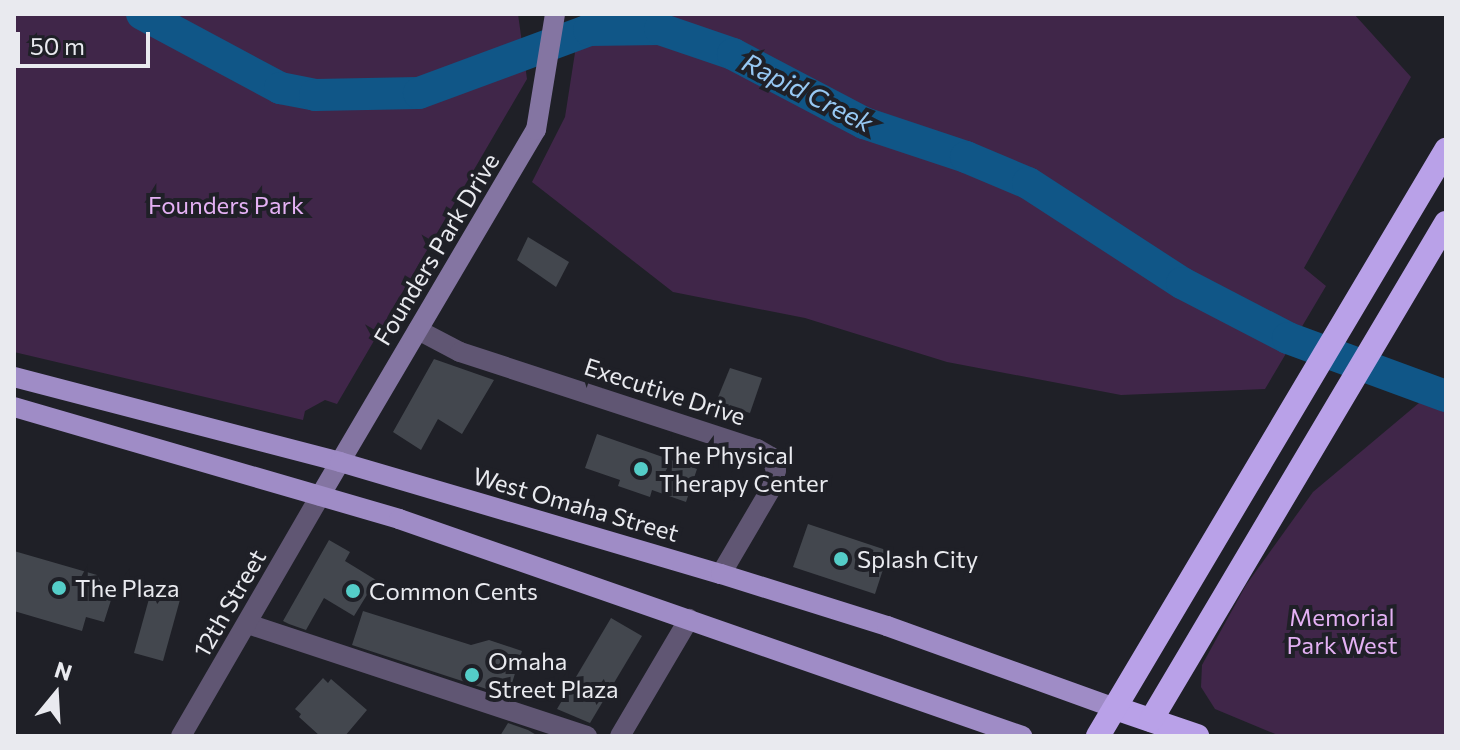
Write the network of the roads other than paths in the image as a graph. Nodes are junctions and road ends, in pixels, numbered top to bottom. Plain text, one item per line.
1 (555, 14) edge
2 (1446, 142) edge
3 (1446, 150) edge
4 (1429, 179) junction
5 (1446, 223) edge
6 (418, 330) junction
7 (14, 377) edge
8 (14, 407) edge
9 (340, 462) junction
10 (320, 496) junction
11 (721, 574) junction
12 (689, 619) junction
13 (248, 624) junction
14 (1115, 708) junction
15 (1146, 728) edge
16 (181, 736) edge
17 (587, 736) edge
18 (620, 736) edge
19 (1022, 736) edge
20 (1098, 736) edge
21 (1197, 736) edge

1 - 6 main road, Founders Park Drive
2 - 4 highway
3 - 4 highway
4 - 14 highway
5 - 15 highway
6 - 9 main road, Founders Park Drive
6 - 11 street, Executive Drive
7 - 9 main road, West Omaha Street
8 - 10 main road
9 - 10 main road, Founders Park Drive
9 - 11 main road, West Omaha Street
10 - 12 main road
10 - 13 street, 12th Street
11 - 14 main road, West Omaha Street
12 - 18 street
12 - 19 main road
13 - 16 street, 12th Street
13 - 17 street
14 - 15 highway
14 - 20 highway
15 - 21 highway

